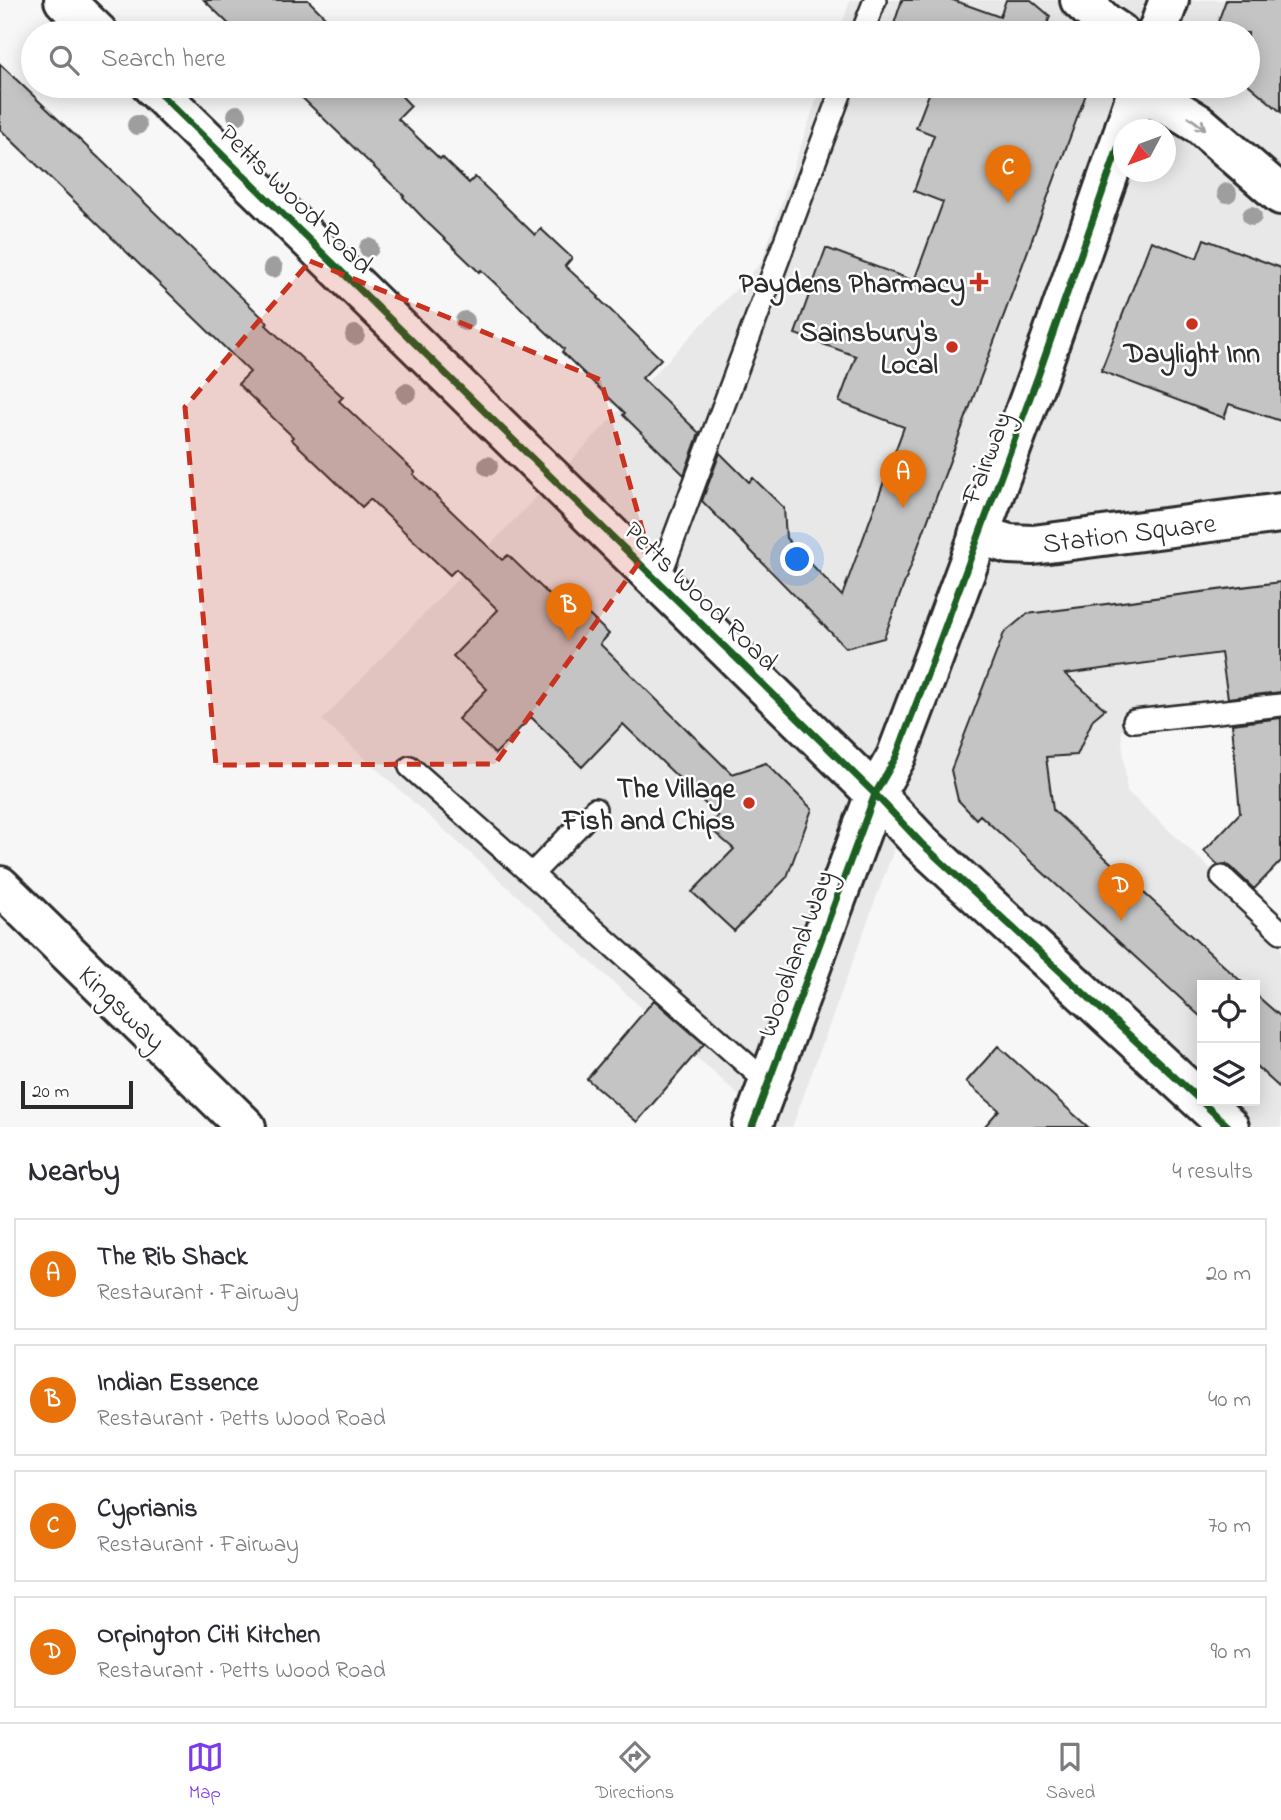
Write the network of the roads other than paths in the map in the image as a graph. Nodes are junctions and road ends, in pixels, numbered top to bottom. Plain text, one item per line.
1 (64, 0) edge
2 (875, 0) edge
3 (1080, 0) edge
4 (1169, 0) edge
5 (86, 21) edge
6 (867, 21) edge
7 (1103, 21) edge
8 (1161, 21) edge
9 (164, 98) edge
10 (839, 98) edge
11 (1135, 98) edge
12 (1154, 98) edge
13 (1128, 119) edge
14 (1113, 161) edge
15 (1281, 195) edge
16 (1281, 513) edge
17 (978, 535) junction
18 (658, 581) junction
19 (1281, 705) edge
20 (1134, 721) dead end
21 (410, 767) dead end
22 (875, 794) junction
23 (594, 809) dead end
24 (532, 874) junction
25 (1222, 877) dead end
26 (0, 886) edge
27 (1281, 932) edge
28 (769, 1084) junction
29 (246, 1127) edge
30 (752, 1127) edge
31 (1229, 1127) edge

1 - 5 street
2 - 6 lane
3 - 7 street
4 - 8 street
9 - 18 street, Petts Wood Road
10 - 18 lane
11 - 13 street, Fairway
12 -> 15 street
14 - 17 street, Fairway
16 - 17 street, Station Square
17 - 22 street, Fairway
18 - 22 street, Petts Wood Road
19 - 20 lane
21 - 24 lane
22 - 28 street, Woodland Way
22 - 31 street, Petts Wood Road
23 - 24 lane
24 - 28 lane
25 - 27 lane
26 - 29 street, Kingsway
28 - 30 street, Woodland Way

